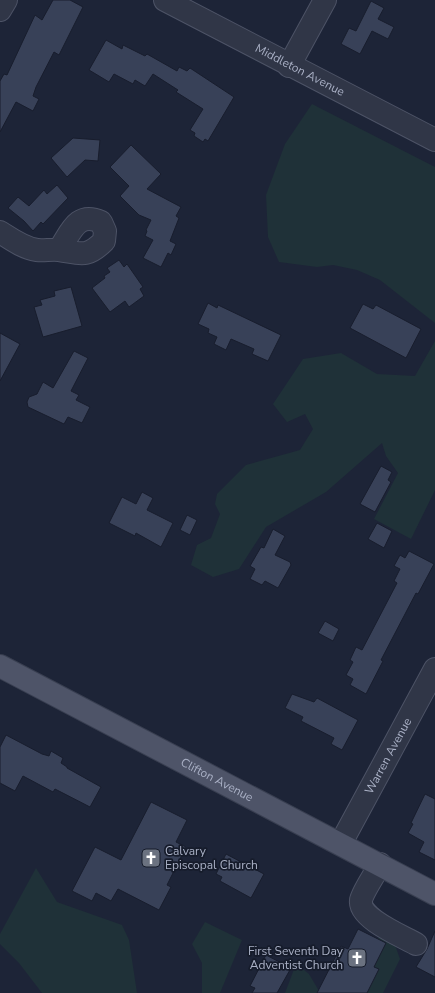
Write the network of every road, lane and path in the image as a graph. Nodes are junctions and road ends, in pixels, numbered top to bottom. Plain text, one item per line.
1 (6, 0) edge
2 (165, 0) edge
3 (325, 0) edge
4 (0, 10) edge
5 (289, 66) junction
6 (435, 140) edge
7 (0, 232) edge
8 (59, 250) dead end
9 (0, 666) edge
10 (435, 669) edge
11 (341, 843) junction
12 (380, 864) junction
13 (435, 894) edge
14 (416, 944) dead end

1 - 4 street
2 - 5 street, Middleton Avenue
3 - 5 street
5 - 6 street, Middleton Avenue
7 - 8 street
9 - 11 main road, Clifton Avenue
10 - 11 street, Warren Avenue
11 - 12 main road, Clifton Avenue
12 - 13 main road, Clifton Avenue
12 - 14 street

